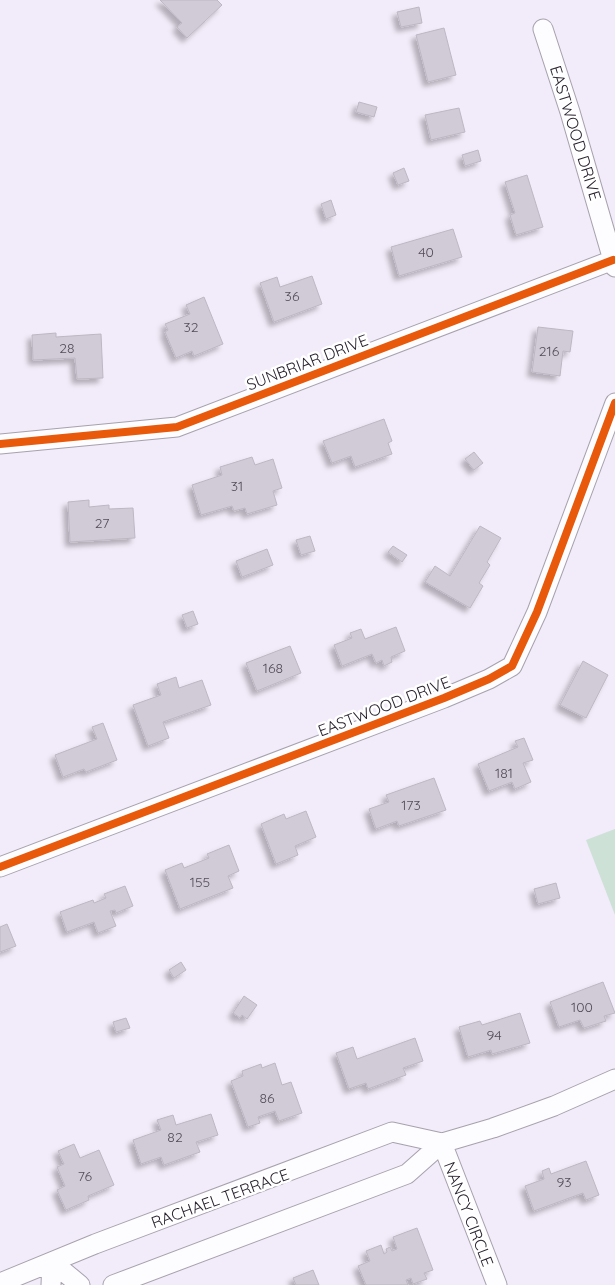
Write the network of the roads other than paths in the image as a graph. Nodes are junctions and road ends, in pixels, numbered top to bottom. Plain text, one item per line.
1 (543, 29) dead end
2 (614, 263) edge
3 (615, 403) edge
4 (0, 444) edge
5 (0, 867) edge
6 (615, 1079) edge
7 (442, 1143) junction
8 (52, 1262) junction
9 (0, 1283) edge
10 (51, 1285) edge
11 (80, 1285) edge
12 (113, 1285) edge
13 (497, 1285) edge

1 - 2 street, EASTWOOD DRIVE
2 - 4 street, SUNBRIAR DRIVE
3 - 5 street, EASTWOOD DRIVE
6 - 7 street
7 - 8 street, RACHAEL TERRACE
7 - 12 street
7 - 13 street, NANCY CIRCLE
8 - 9 street, RACHAEL TERRACE
8 - 10 street
8 - 11 street

